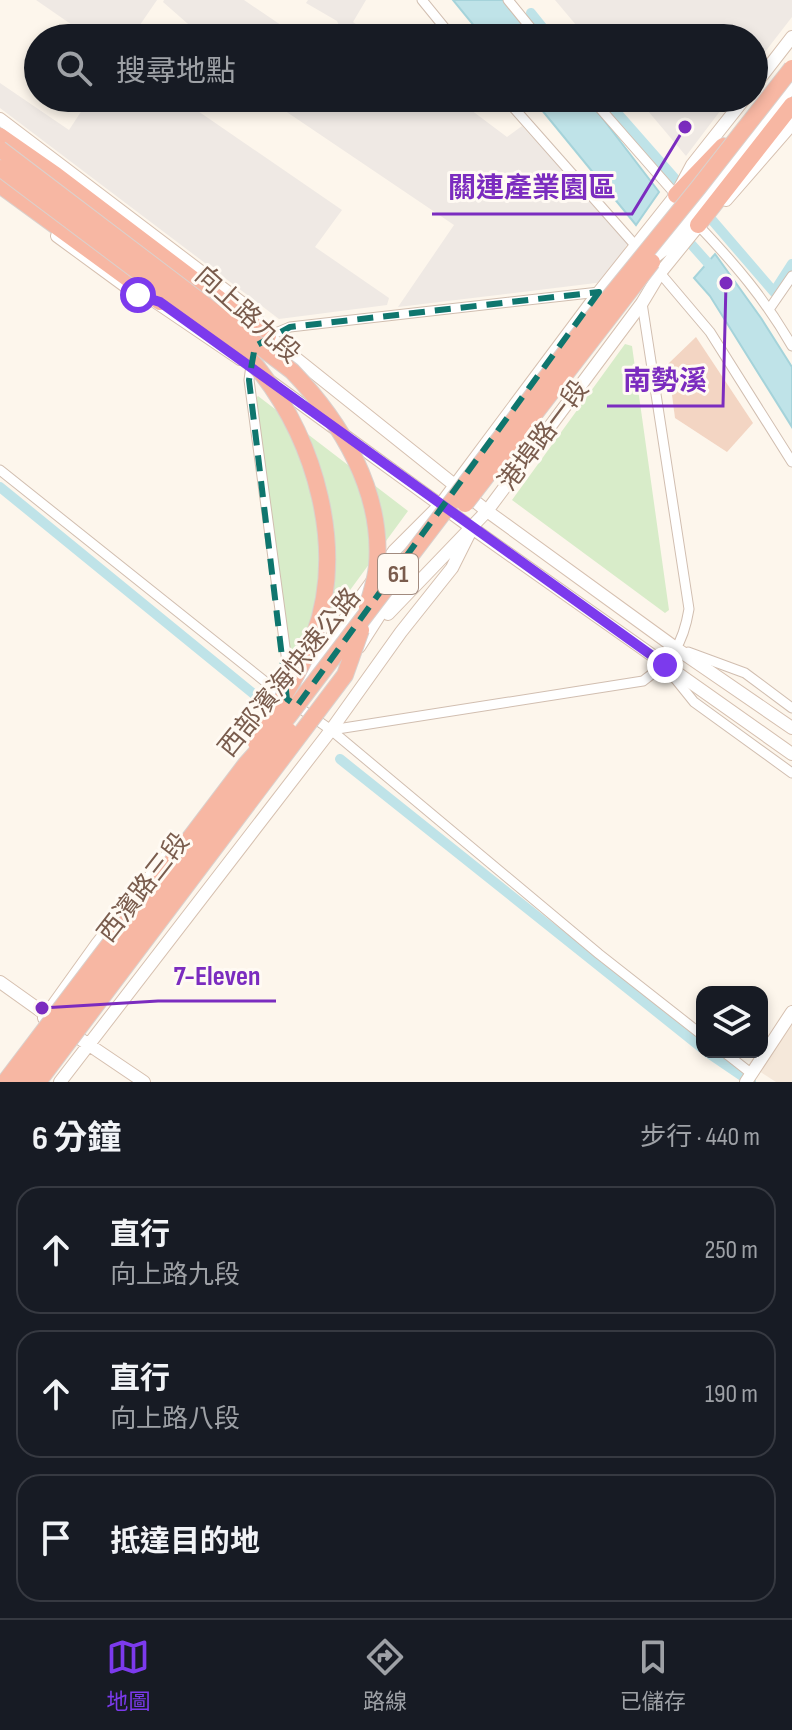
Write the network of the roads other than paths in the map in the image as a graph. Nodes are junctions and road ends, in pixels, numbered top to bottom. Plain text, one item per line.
1 (422, 0) edge
2 (508, 0) edge
3 (442, 24) edge
4 (528, 24) edge
5 (792, 37) edge
6 (792, 56) edge
7 (768, 68) edge
8 (792, 68) edge
9 (792, 83) edge
10 (768, 87) edge
11 (768, 99) edge
12 (792, 105) edge
13 (517, 112) edge
14 (603, 112) edge
15 (734, 112) edge
16 (749, 112) edge
17 (758, 112) edge
18 (0, 119) edge
19 (792, 124) edge
20 (0, 136) edge
21 (749, 142) junction
22 (0, 149) edge
23 (0, 157) edge
24 (0, 168) edge
25 (0, 185) edge
26 (0, 193) edge
27 (676, 195) junction
28 (698, 225) junction
29 (635, 245) junction
30 (119, 246) junction
31 (660, 273) junction
32 (792, 276) edge
33 (599, 292) junction
34 (160, 302) junction
35 (642, 303) junction
36 (770, 308) junction
37 (268, 336) junction
38 (792, 346) edge
39 (250, 366) junction
40 (792, 462) edge
41 (0, 470) edge
42 (454, 484) junction
43 (440, 505) junction
44 (487, 511) junction
45 (472, 528) junction
46 (371, 631) junction
47 (677, 649) junction
48 (665, 665) junction
49 (287, 699) junction
50 (792, 708) edge
51 (309, 715) junction
52 (792, 728) edge
53 (331, 730) junction
54 (792, 754) edge
55 (246, 764) junction
56 (792, 773) edge
57 (0, 982) edge
58 (792, 1012) edge
59 (46, 1015) junction
60 (696, 1030) edge
61 (69, 1031) junction
62 (89, 1044) junction
63 (730, 1058) edge
64 (0, 1076) edge
65 (749, 1077) edge
66 (5, 1082) edge
67 (21, 1082) edge
68 (29, 1082) edge
69 (38, 1082) edge
70 (60, 1082) edge
71 (144, 1082) edge

1 - 3 street
2 - 4 street
5 - 7 street
6 - 10 highway
8 - 11 highway, 西部濱海快速公路 / 61, bridge
9 - 21 street, 港埠路一段
9 - 67 highway, 西部濱海快速公路 / 61, bridge
12 - 28 highway
13 - 29 street
14 - 27 street
15 - 27 street, 港埠路一段
16 - 27 highway
17 - 55 highway, 西部濱海快速公路 / 61, bridge
18 - 37 street, 向上路九段
19 - 28 street, 港埠路一段
20 - 37 highway
21 - 28 street, 港埠路一段
21 - 33 street, 港埠路一段
22 - 69 highway, bridge
23 - 30 street
24 - 55 highway, bridge
25 - 34 highway
26 - 34 street, 向上路九段
27 - 29 street, 港埠路一段
28 - 31 street, 港埠路一段
28 - 36 street
29 - 33 street, 港埠路一段
30 - 34 street
30 - 37 street
31 - 35 street, 港埠路一段
31 - 40 street
32 - 36 street
33 - 37 street
33 - 42 street, 港埠路一段
34 - 39 street, 向上路九段
35 - 44 street, 港埠路一段
35 - 47 street
36 - 38 street
37 - 39 street
37 - 42 street, 向上路九段
39 - 43 street, 向上路九段
39 - 49 street
41 - 49 street
42 - 43 street, 港埠路一段
42 - 44 street, 向上路九段
43 - 45 street, 向上路九段
43 - 46 street, 港埠路一段
43 - 49 street, 港埠路一段
44 - 45 street, 港埠路一段
44 - 47 street, 向上路九段
45 - 46 street, 港埠路一段
45 - 48 street, 向上路九段
45 - 53 street, 港埠路一段
46 - 51 street, 港埠路一段
47 - 48 street
47 - 50 street
47 - 52 street, 向上路九段
48 - 53 street
48 - 54 street, 向上路九段
48 - 56 street
49 - 51 street
49 - 59 street, 西濱路三段
51 - 53 street
51 - 61 street, 西濱路三段
53 - 60 street
53 - 62 street, 西濱路三段
55 - 66 highway, 西部濱海快速公路 / 61, bridge
57 - 59 street
58 - 65 street
59 - 61 street
59 - 64 street, 西濱路三段
61 - 62 street
61 - 68 street, 西濱路三段
62 - 70 street, 西濱路三段
62 - 71 street
63 - 65 street

